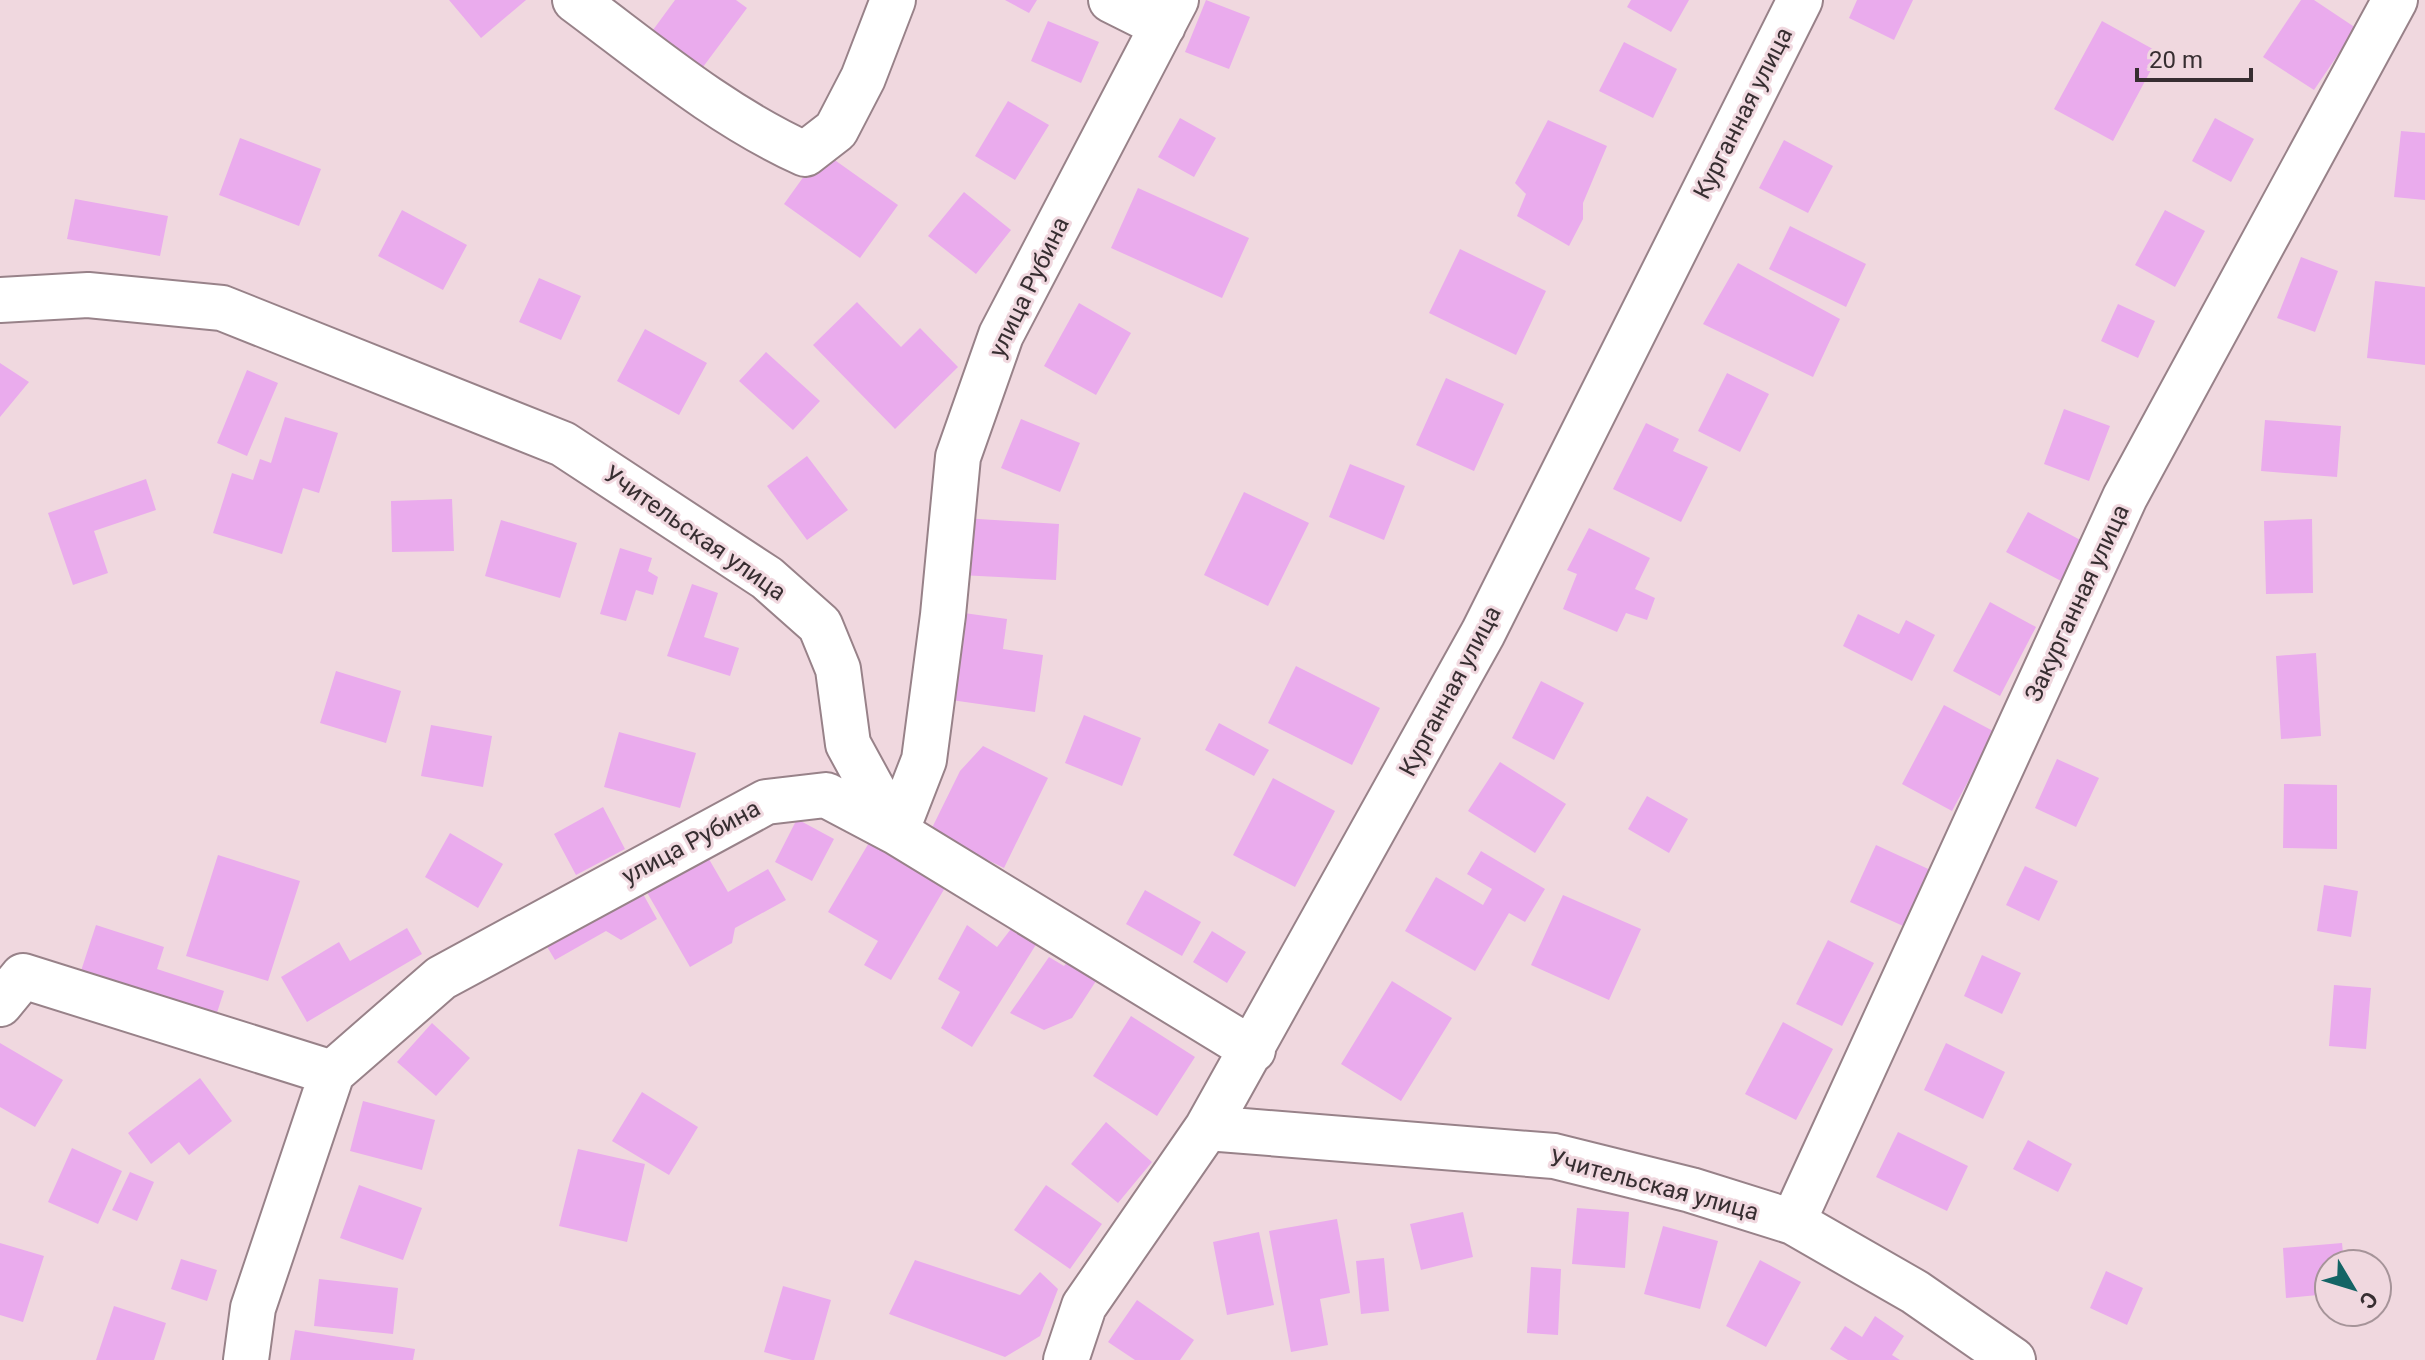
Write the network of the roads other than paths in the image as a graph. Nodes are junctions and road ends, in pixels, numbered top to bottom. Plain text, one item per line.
1 (575, 0) edge
2 (893, 0) edge
3 (1111, 0) edge
4 (1800, 0) edge
5 (2395, 0) edge
6 (1169, 13) edge
7 (0, 300) edge
8 (896, 832) junction
9 (0, 1004) edge
10 (1253, 1050) junction
11 (332, 1073) junction
12 (1207, 1128) junction
13 (1793, 1222) junction
14 (246, 1360) edge
15 (1066, 1360) edge
16 (2013, 1360) edge

1 - 2 street
3 - 6 street
4 - 10 street, Курганная улица
5 - 13 street, Закурганная улица
6 - 8 street, улица Рубина
7 - 8 street, Учительская улица
8 - 10 street, Учительская улица
8 - 11 street, улица Рубина
9 - 11 street
10 - 12 street, Курганная улица
11 - 14 street
12 - 13 street, Учительская улица
12 - 15 street, Курганная улица
13 - 16 street, Учительская улица

